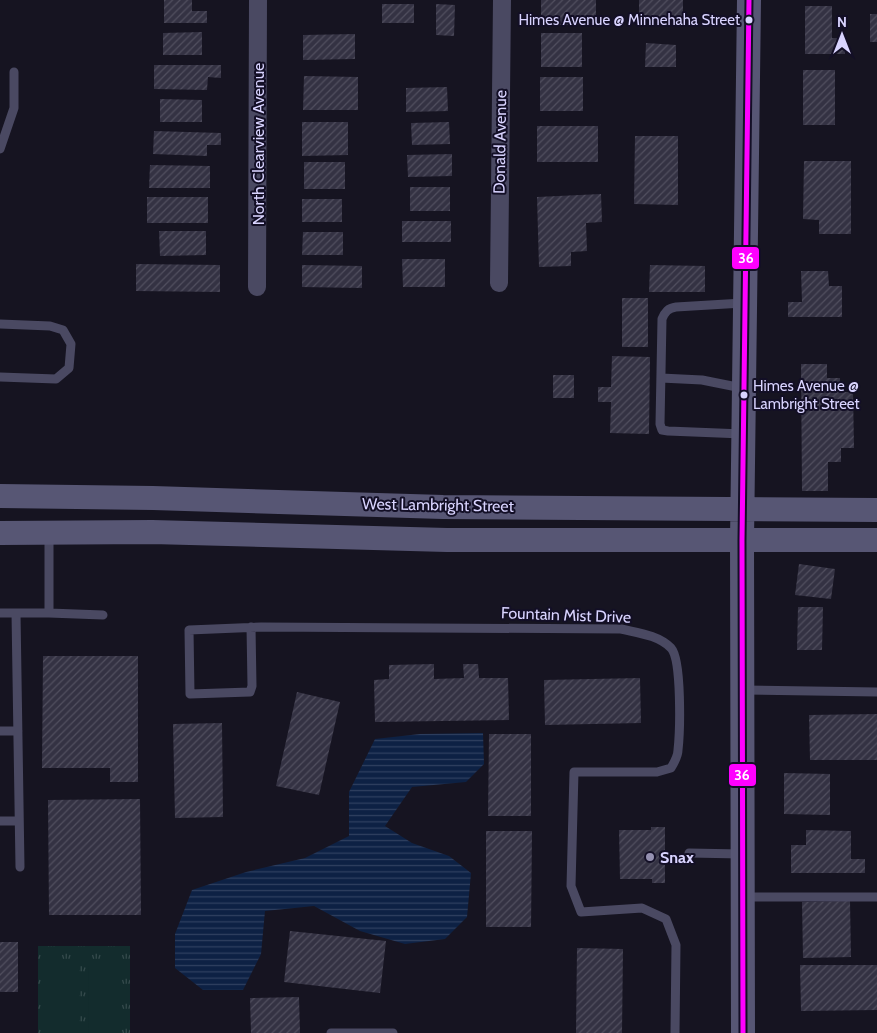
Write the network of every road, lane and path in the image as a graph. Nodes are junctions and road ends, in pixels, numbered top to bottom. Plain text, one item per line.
1 (258, 0) edge
2 (502, 0) edge
3 (749, 0) edge
4 (14, 72) dead end
5 (0, 148) edge
6 (499, 283) dead end
7 (257, 287) dead end
8 (745, 303) junction
9 (0, 324) edge
10 (0, 377) edge
11 (660, 378) junction
12 (744, 388) junction
13 (743, 434) junction
14 (0, 496) edge
15 (742, 508) junction
16 (877, 510) edge
17 (0, 532) edge
18 (50, 532) junction
19 (877, 540) edge
20 (742, 541) junction
21 (0, 613) edge
22 (16, 613) junction
23 (49, 613) junction
24 (103, 615) dead end
25 (251, 627) junction
26 (742, 690) junction
27 (877, 692) edge
28 (0, 731) edge
29 (18, 731) junction
30 (0, 821) edge
31 (19, 821) junction
32 (689, 853) dead end
33 (742, 854) junction
34 (20, 867) dead end
35 (742, 897) junction
36 (877, 897) edge
37 (331, 1033) edge
38 (393, 1033) edge
39 (675, 1033) edge
40 (742, 1033) edge

1 - 7 street, North Clearview Avenue
2 - 6 street, Donald Avenue
3 - 8 main road
4 - 5 lane
8 - 11 lane
8 - 12 main road
9 - 10 lane
11 - 12 lane
11 - 13 lane
12 - 13 main road
13 - 15 main road
14 - 15 main road, West Lambright Street
15 - 16 main road, West Lambright Street
15 - 20 main road
17 - 18 main road, West Lambright Street
18 - 20 main road, West Lambright Street
18 - 23 lane
19 - 20 main road, West Lambright Street
20 - 26 main road
21 - 22 lane
22 - 23 lane
22 - 29 lane
23 - 24 lane
25 - 25 lane, Fountain Mist Drive
25 - 39 lane, Fountain Mist Drive
26 - 27 lane
26 - 33 main road
28 - 29 lane
29 - 31 lane
30 - 31 lane
31 - 34 lane
32 - 33 lane
33 - 35 main road
35 - 36 lane
35 - 40 main road
37 - 38 lane

